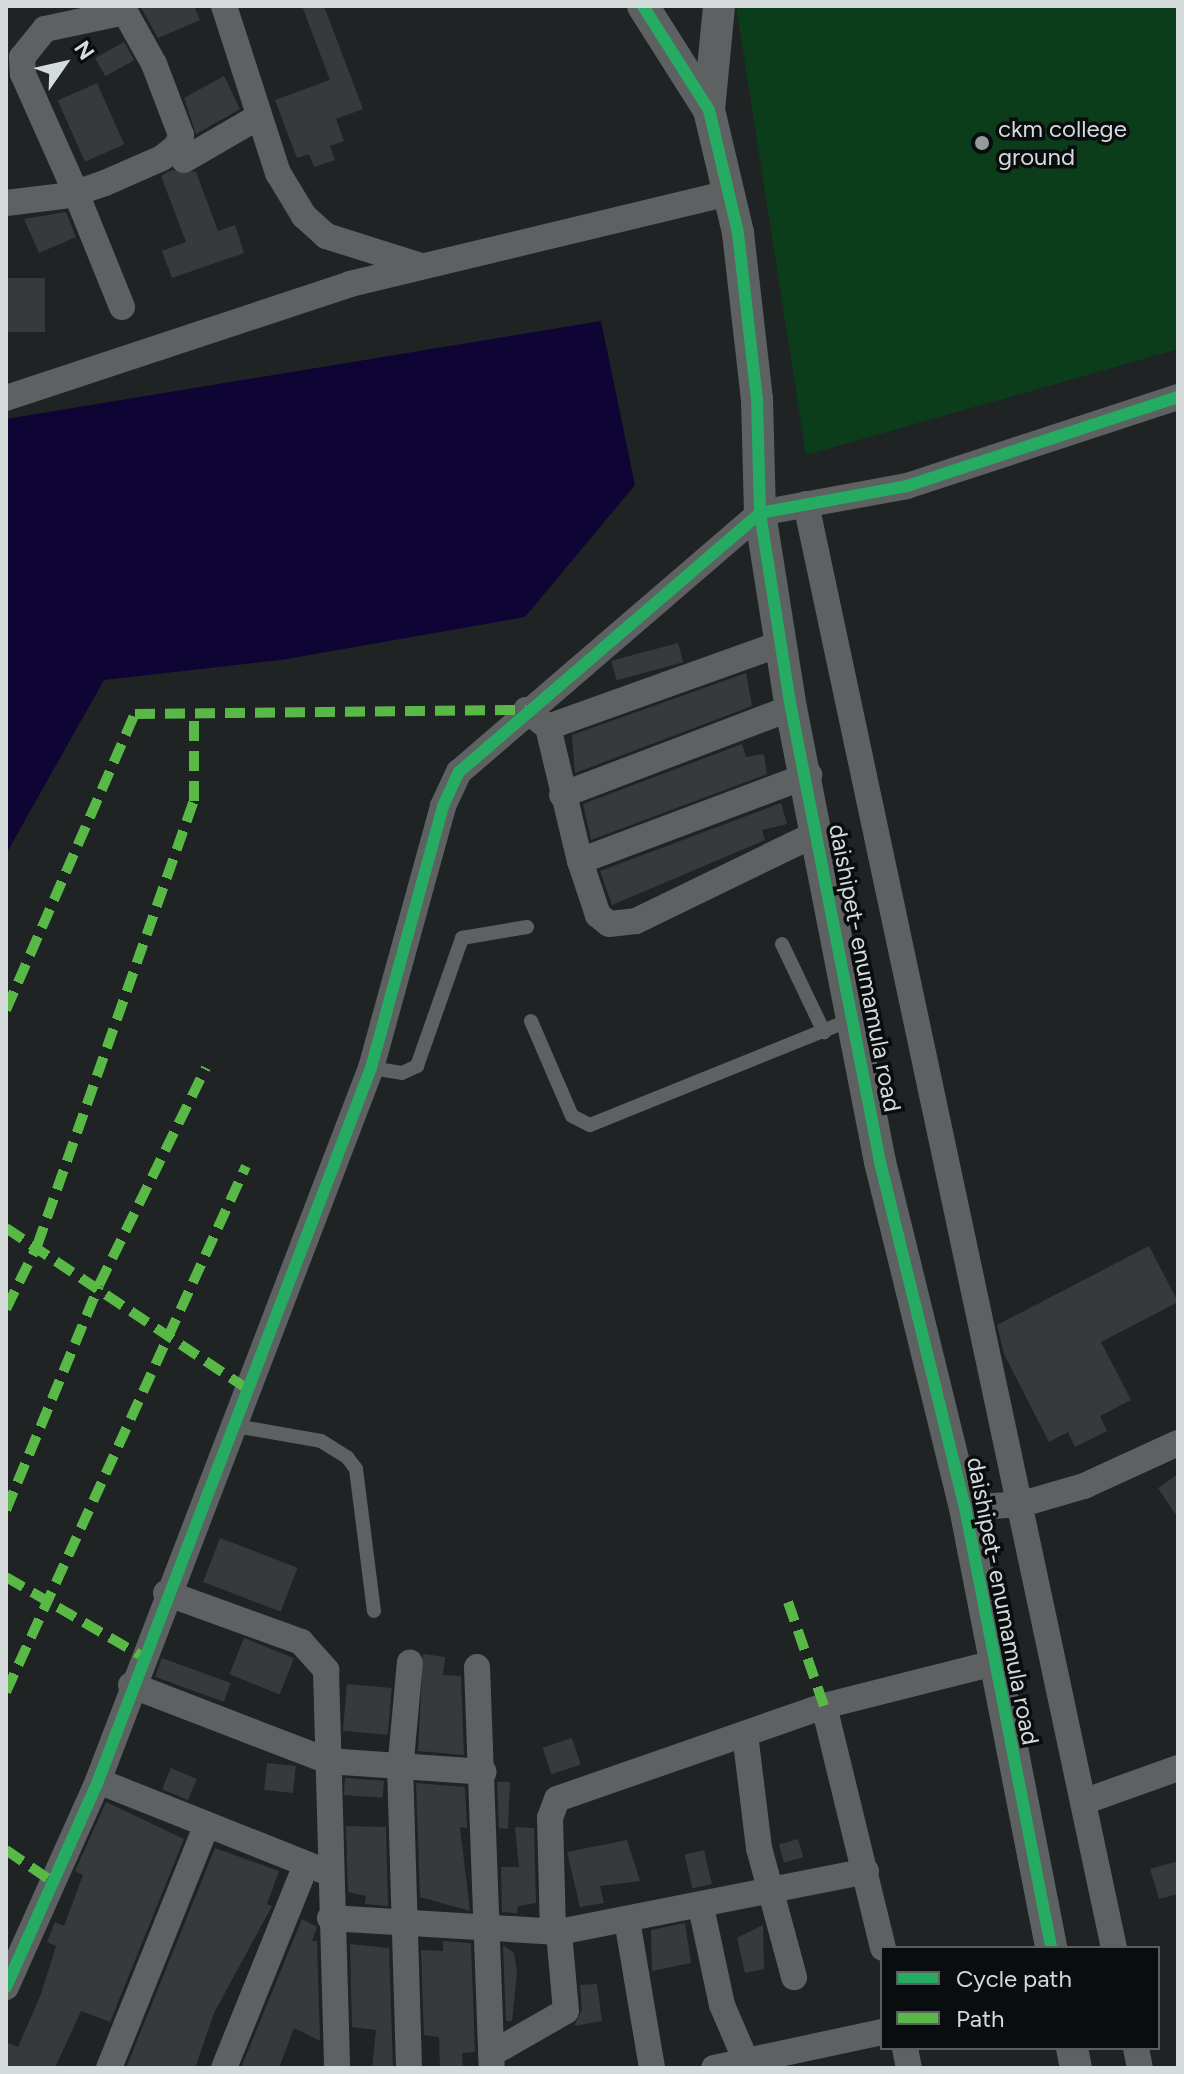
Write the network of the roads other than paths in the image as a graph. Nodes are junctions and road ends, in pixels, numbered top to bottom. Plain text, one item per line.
1 (224, 6) edge
2 (643, 6) edge
3 (719, 6) edge
4 (709, 110) junction
5 (258, 117) junction
6 (184, 160) dead end
7 (76, 193) junction
8 (728, 193) junction
9 (6, 203) edge
10 (422, 266) junction
11 (122, 307) dead end
12 (1178, 397) edge
13 (6, 398) edge
14 (806, 504) junction
15 (760, 513) junction
16 (780, 644) junction
17 (791, 708) junction
18 (526, 710) junction
19 (548, 727) junction
20 (809, 775) junction
21 (562, 795) junction
22 (817, 833) junction
23 (580, 861) junction
24 (527, 927) dead end
25 (782, 944) dead end
26 (531, 1021) dead end
27 (838, 1025) junction
28 (371, 1068) junction
29 (238, 1426) junction
30 (1178, 1443) edge
31 (1022, 1504) junction
32 (965, 1508) junction
33 (166, 1593) junction
34 (374, 1611) dead end
35 (410, 1662) dead end
36 (994, 1663) junction
37 (477, 1667) dead end
38 (131, 1685) junction
39 (824, 1706) junction
40 (745, 1734) junction
41 (328, 1761) junction
42 (1178, 1768) edge
43 (400, 1771) junction
44 (484, 1772) junction
45 (98, 1781) junction
46 (1083, 1802) junction
47 (206, 1827) junction
48 (316, 1869) junction
49 (866, 1871) junction
50 (772, 1893) junction
51 (701, 1907) junction
52 (330, 1918) junction
53 (627, 1920) junction
54 (403, 1921) junction
55 (482, 1925) junction
56 (556, 1932) junction
57 (883, 1946) edge
58 (1051, 1946) edge
59 (1114, 1946) edge
60 (794, 1977) dead end
61 (6, 1987) edge
62 (880, 2032) edge
63 (492, 2061) edge
64 (746, 2061) junction
65 (109, 2068) edge
66 (224, 2068) edge
67 (337, 2068) edge
68 (409, 2068) edge
69 (652, 2068) edge
70 (714, 2068) edge

1 - 5 street
2 - 4 street, daishipet- enumamula road
3 - 4 street, daishipet- enumamula road
4 - 8 street, daishipet- enumamula road
5 - 6 street
5 - 10 street
7 - 7 street
7 - 9 street
7 - 11 street
8 - 10 street
8 - 15 street, daishipet- enumamula road
10 - 13 street
12 - 14 street
14 - 15 street
14 - 31 street
15 - 16 street, daishipet- enumamula road
15 - 18 street
16 - 17 street, daishipet- enumamula road
16 - 19 street
17 - 20 street, daishipet- enumamula road
17 - 21 street
18 - 19 street
18 - 28 street
19 - 21 street
20 - 22 street, daishipet- enumamula road
20 - 23 street
21 - 23 street
22 - 23 street
22 - 27 street, daishipet- enumamula road
24 - 28 lane
25 - 27 lane
26 - 27 lane
27 - 32 street, daishipet- enumamula road
28 - 29 street
29 - 33 street
29 - 34 lane
30 - 31 street
31 - 32 street
31 - 46 street
32 - 36 street, daishipet- enumamula road
33 - 38 street
33 - 41 street
35 - 43 street
36 - 39 street
36 - 58 street, daishipet- enumamula road
37 - 44 street
38 - 41 street
38 - 45 street
39 - 40 street
39 - 49 street
40 - 50 street
40 - 56 street
41 - 43 street
41 - 48 street
42 - 46 street
43 - 44 street
43 - 54 street
44 - 55 street
45 - 47 street
45 - 61 street
46 - 59 street
47 - 48 street
47 - 65 street
48 - 52 street
48 - 66 street
49 - 50 street
49 - 57 street
50 - 51 street
50 - 60 street
51 - 53 street
51 - 64 street
52 - 54 street
52 - 67 street
53 - 56 street
53 - 69 street
54 - 55 street
54 - 68 street
55 - 56 street
55 - 63 street
56 - 63 street
62 - 64 street
64 - 70 street

